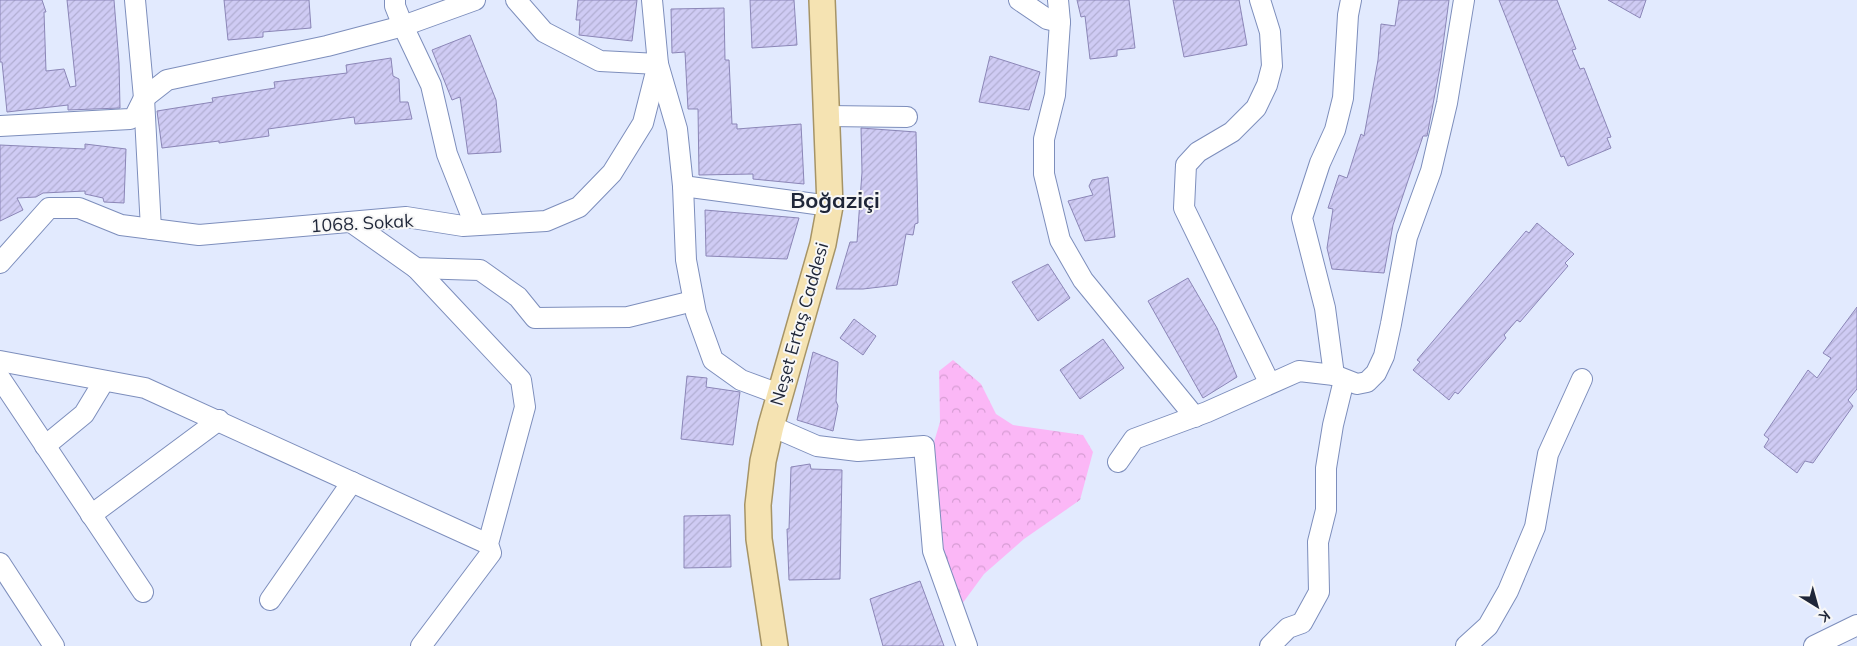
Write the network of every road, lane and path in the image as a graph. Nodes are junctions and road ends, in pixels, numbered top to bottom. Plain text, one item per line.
1 (135, 0) edge
2 (395, 0) edge
3 (475, 0) edge
4 (516, 0) edge
5 (652, 0) edge
6 (822, 0) edge
7 (1019, 0) edge
8 (1058, 0) edge
9 (1260, 0) edge
10 (1351, 0) edge
11 (1464, 0) edge
12 (1060, 22) junction
13 (403, 26) junction
14 (658, 64) junction
15 (144, 98) junction
16 (827, 116) junction
17 (907, 117) dead end
18 (0, 125) edge
19 (683, 186) junction
20 (830, 206) junction
21 (351, 222) junction
22 (475, 225) junction
23 (151, 229) junction
24 (0, 263) edge
25 (416, 268) junction
26 (694, 301) junction
27 (0, 361) edge
28 (0, 378) edge
29 (1339, 378) junction
30 (1582, 379) dead end
31 (104, 381) junction
32 (1269, 382) junction
33 (779, 394) junction
34 (1195, 417) junction
35 (219, 420) junction
36 (771, 426) junction
37 (45, 446) junction
38 (1118, 462) dead end
39 (352, 482) junction
40 (91, 514) junction
41 (488, 544) junction
42 (0, 563) edge
43 (143, 592) dead end
44 (270, 600) dead end
45 (1857, 625) edge
46 (54, 646) edge
47 (421, 646) edge
48 (774, 646) edge
49 (967, 646) edge
50 (1270, 646) edge
51 (1466, 646) edge
52 (1814, 646) edge

1 - 15 street
2 - 13 street
3 - 13 street
4 - 14 street
5 - 14 street, 1068. Sokak
6 - 16 main road, Neşet Ertaş Caddesi
7 - 12 street
8 - 12 street
9 - 32 street
10 - 29 street
11 - 29 street
12 - 34 street
13 - 15 street
13 - 22 street
14 - 19 street
14 - 22 street, 1068. Sokak
15 - 18 street
15 - 23 street
16 - 17 street
16 - 20 main road, Neşet Ertaş Caddesi
19 - 20 street
19 - 26 street
20 - 33 main road, Neşet Ertaş Caddesi
21 - 22 street, 1068. Sokak
21 - 23 street, 1068. Sokak
21 - 25 street
23 - 24 street, 1068. Sokak
25 - 26 street
25 - 41 street
26 - 33 street
27 - 31 street
28 - 37 street
29 - 32 street
29 - 50 street
30 - 51 street
31 - 35 street
31 - 37 street
32 - 34 street
33 - 36 main road, Neşet Ertaş Caddesi
34 - 38 street
35 - 39 street
35 - 40 street
36 - 48 main road, Neşet Ertaş Caddesi
36 - 49 street
37 - 40 street
39 - 41 street
39 - 44 street
40 - 43 street
41 - 47 street
42 - 46 street
45 - 52 street

